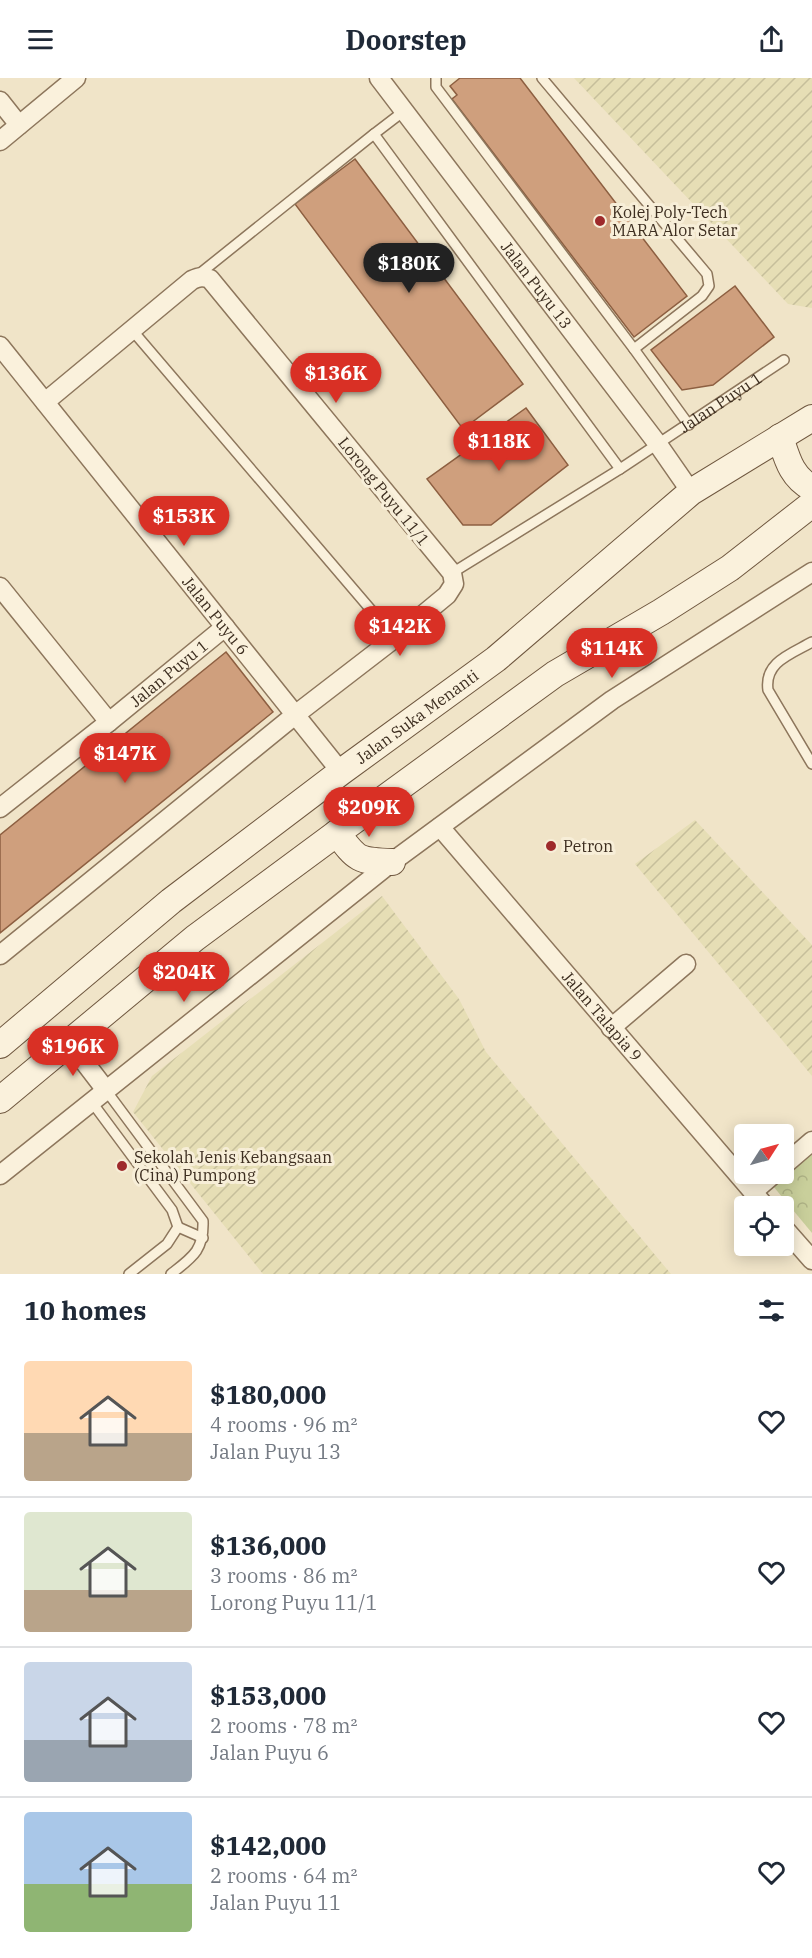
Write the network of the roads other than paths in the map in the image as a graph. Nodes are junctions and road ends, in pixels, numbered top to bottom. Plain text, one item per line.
1 (76, 78) edge
2 (379, 78) edge
3 (436, 78) edge
4 (542, 78) edge
5 (0, 101) edge
6 (404, 111) junction
7 (19, 125) junction
8 (374, 134) junction
9 (0, 141) edge
10 (195, 278) junction
11 (132, 330) junction
12 (0, 345) edge
13 (634, 348) junction
14 (784, 360) dead end
15 (45, 402) junction
16 (812, 418) edge
17 (689, 425) junction
18 (780, 437) junction
19 (657, 443) junction
20 (620, 469) junction
21 (812, 488) edge
22 (690, 492) junction
23 (812, 504) edge
24 (812, 572) edge
25 (452, 573) junction
26 (0, 588) edge
27 (225, 627) junction
28 (395, 638) junction
29 (812, 642) edge
30 (295, 715) junction
31 (109, 722) junction
32 (812, 764) edge
33 (341, 772) junction
34 (0, 808) edge
35 (440, 827) junction
36 (337, 833) junction
37 (392, 862) junction
38 (0, 955) edge
39 (686, 963) dead end
40 (611, 1028) junction
41 (69, 1042) junction
42 (0, 1045) edge
43 (105, 1089) junction
44 (0, 1100) edge
45 (91, 1101) junction
46 (812, 1141) edge
47 (794, 1157) edge
48 (0, 1175) edge
49 (762, 1184) edge
50 (753, 1192) junction
51 (756, 1196) edge
52 (178, 1227) junction
53 (203, 1238) junction
54 (794, 1240) edge
55 (812, 1260) edge
56 (129, 1274) edge
57 (171, 1274) edge

1 - 7 street
2 - 6 street, Jalan Puyu 13
3 - 13 lane
4 - 13 lane
5 - 7 street
6 - 8 lane
6 - 19 street, Jalan Puyu 13
7 - 9 street
8 - 10 lane
8 - 20 lane
10 - 11 street
10 - 25 street, Lorong Puyu 11/1
11 - 15 street
11 - 28 lane
12 - 15 street, Jalan Puyu 6
13 - 17 lane
14 - 17 lane, Jalan Puyu 1
15 - 27 street, Jalan Puyu 6
16 - 18 main road, Jalan Suka Menanti
17 - 19 lane, Jalan Puyu 1
18 - 21 main road
18 - 22 main road, Jalan Suka Menanti
19 - 20 lane, Jalan Puyu 1
19 - 22 street, Jalan Puyu 13
20 - 25 lane, Jalan Puyu 1
22 - 33 main road, Jalan Suka Menanti
23 - 36 main road
24 - 35 street
25 - 28 street
26 - 31 street
27 - 30 street, Jalan Puyu 6
27 - 31 street, Jalan Puyu 1
28 - 30 street
29 - 32 lane
30 - 33 street, Jalan Puyu 6
30 - 38 street
31 - 34 street, Jalan Puyu 1
33 - 42 main road, Jalan Suka Menanti
35 - 37 street
35 - 40 street, Jalan Talapia 9
36 - 37 main road
36 - 41 main road
37 - 43 street
39 - 40 street
40 - 50 street, Jalan Talapia 9
41 - 43 street
41 - 44 main road
43 - 45 street
43 - 53 lane
45 - 48 street
45 - 52 lane
46 - 47 street
49 - 50 street
50 - 51 street, Jalan Talapia 9
52 - 53 lane
52 - 56 lane
53 - 57 lane
54 - 55 street

